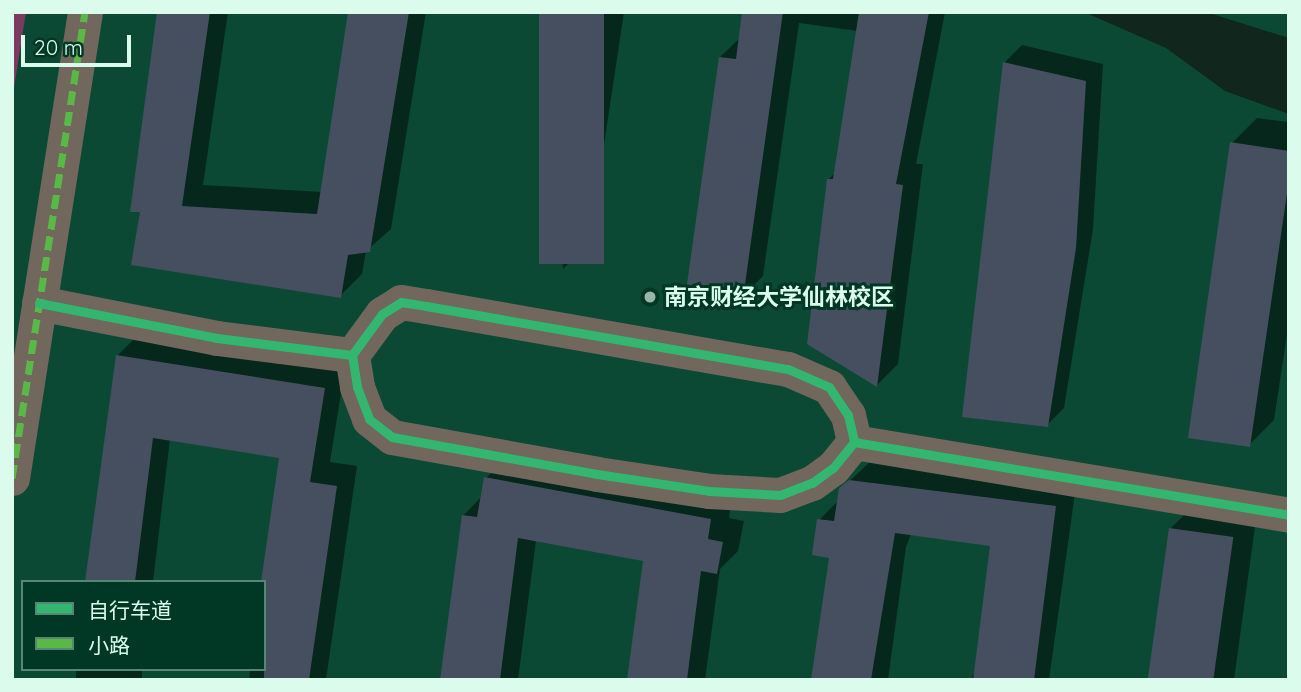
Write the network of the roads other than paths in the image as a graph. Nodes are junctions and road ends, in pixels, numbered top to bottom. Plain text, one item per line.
1 (85, 12) edge
2 (39, 303) junction
3 (352, 355) junction
4 (855, 442) junction
5 (12, 478) edge
6 (1289, 515) edge

1 - 2 street
2 - 3 street
2 - 5 street
3 - 4 street
3 - 4 street
4 - 6 street

